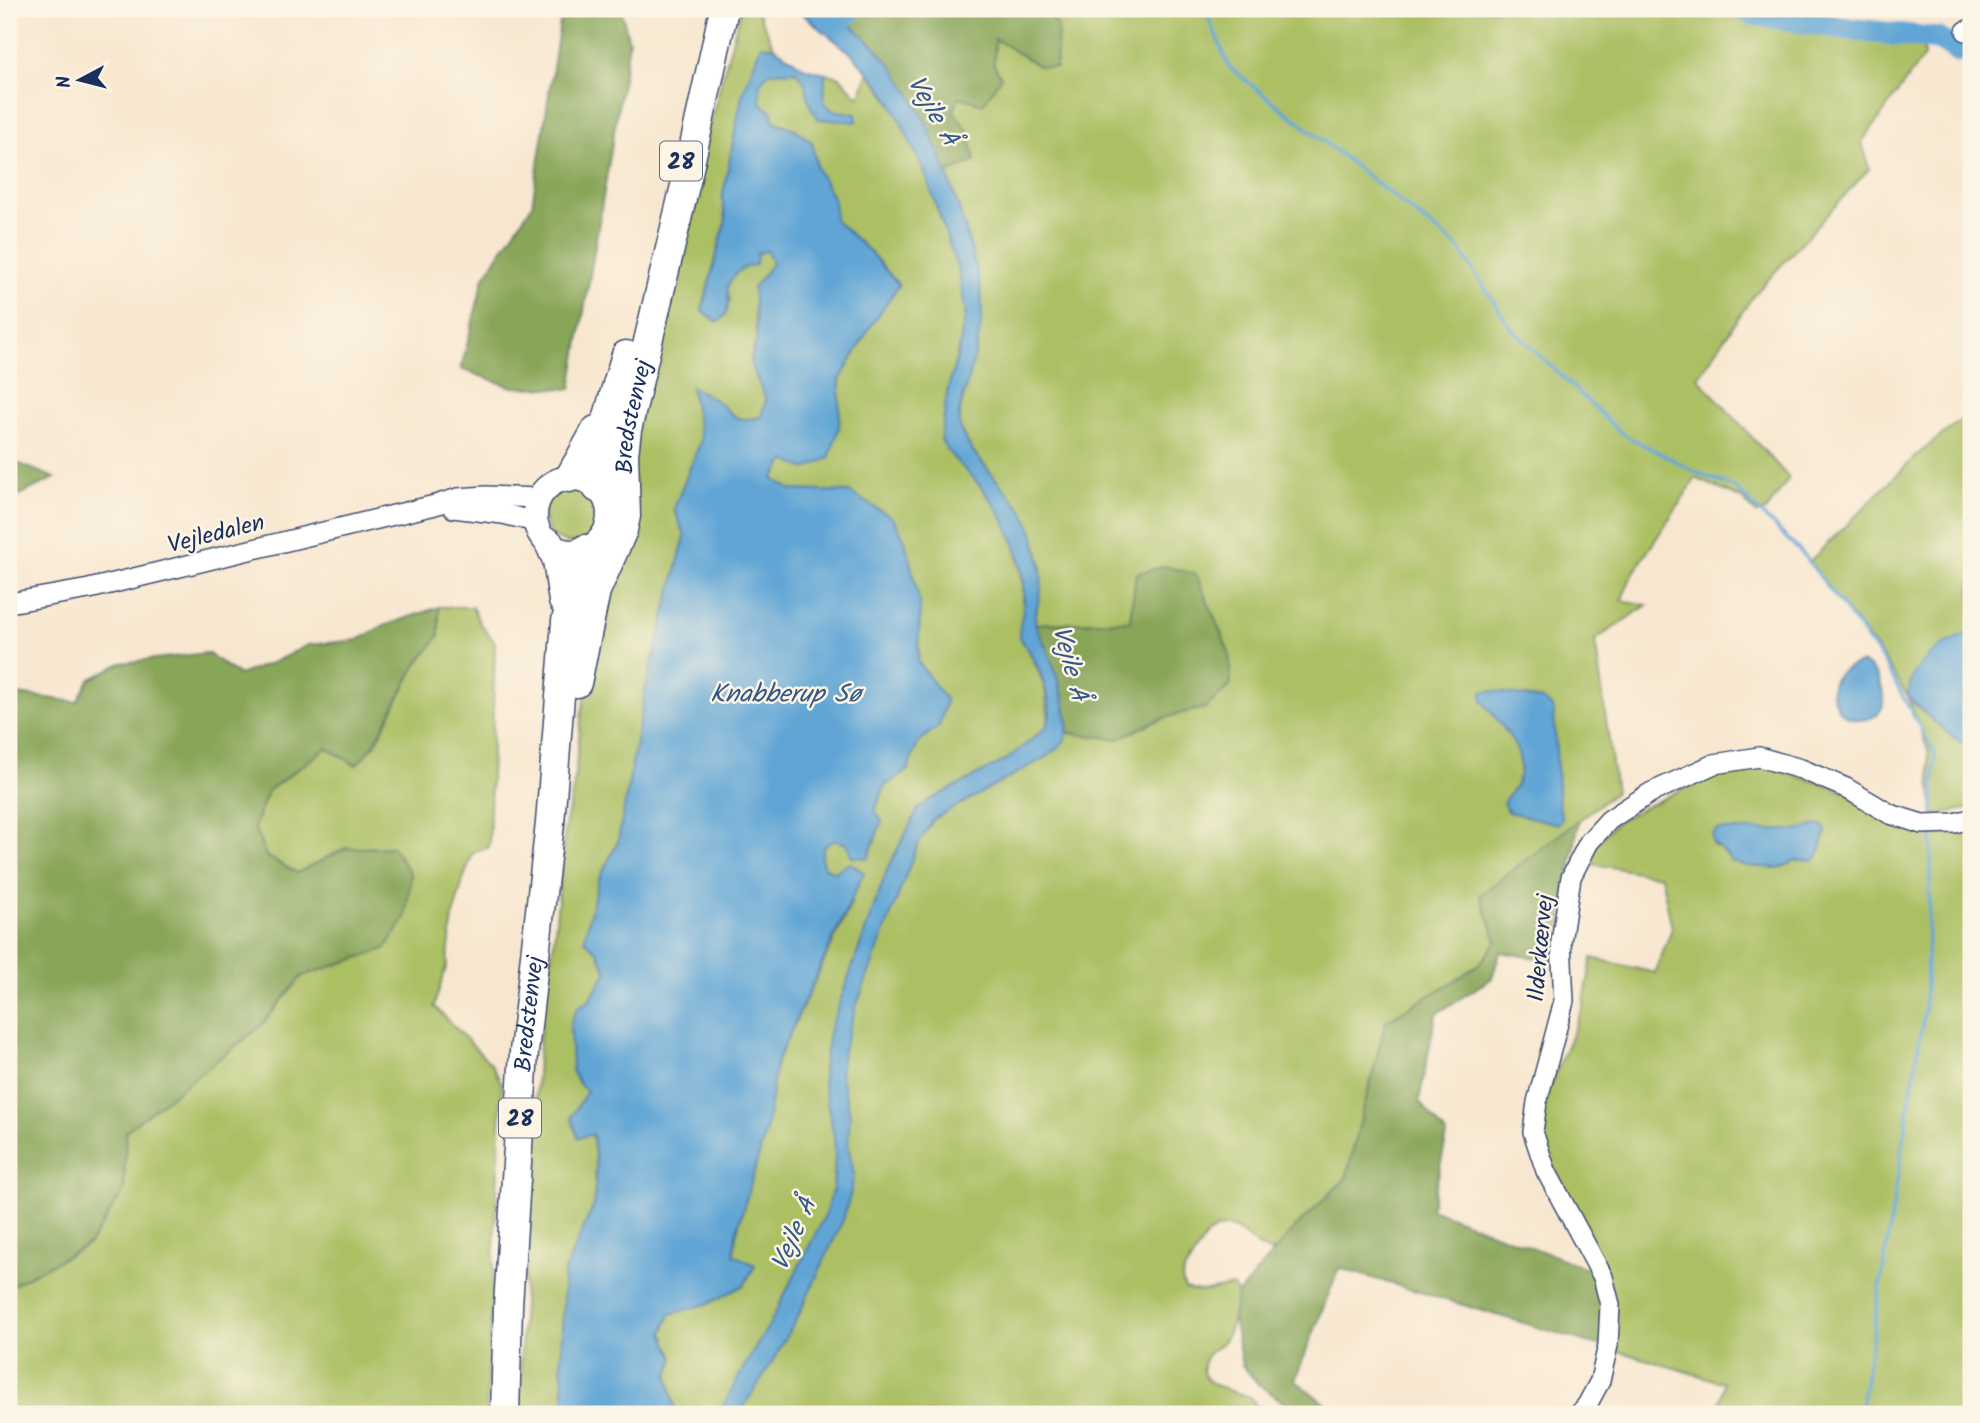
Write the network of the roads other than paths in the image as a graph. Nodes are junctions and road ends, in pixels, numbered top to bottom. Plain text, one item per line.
1 (724, 9) edge
2 (614, 396) junction
3 (569, 478) junction
4 (597, 488) junction
5 (542, 521) junction
6 (585, 549) junction
7 (9, 603) edge
8 (566, 621) junction
9 (1971, 819) edge
10 (550, 823) junction
11 (505, 1414) edge
12 (1579, 1414) edge

1 - 2 highway, Bredstenvej / 28
1 - 10 highway, Bredstenvej / 28
2 - 3 highway, Bredstenvej / 28
2 - 4 highway, Bredstenvej / 28
3 - 4 main road
3 - 5 main road, 28
4 - 6 main road, 28
5 - 6 main road
5 - 7 street, Vejledalen
5 - 8 highway, Bredstenvej / 28
6 - 8 highway, Bredstenvej / 28
8 - 10 highway, Bredstenvej / 28
9 - 12 street, Ilderkærvej
10 - 11 highway, Bredstenvej / 28

